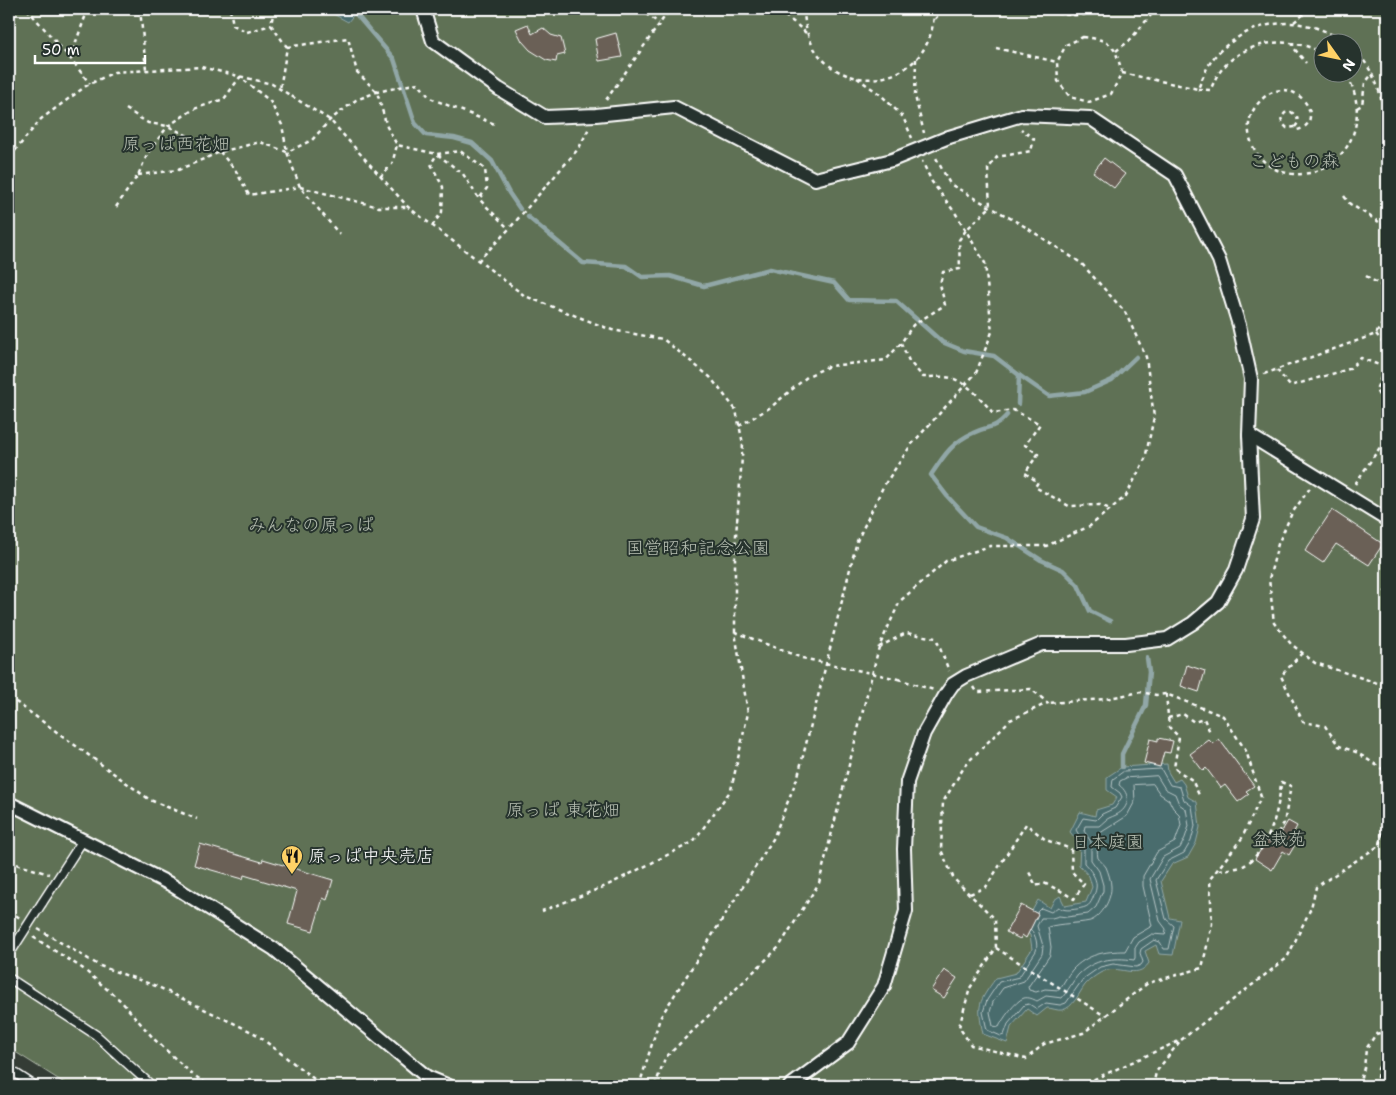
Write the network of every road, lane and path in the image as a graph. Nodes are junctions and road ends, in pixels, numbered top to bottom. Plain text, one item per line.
1 (27, 9) edge
2 (88, 9) edge
3 (140, 9) edge
4 (230, 9) edge
5 (274, 9) edge
6 (423, 9) edge
7 (639, 9) edge
8 (670, 9) edge
9 (770, 9) edge
10 (804, 9) edge
11 (934, 9) edge
12 (944, 9) edge
13 (1042, 9) edge
14 (1103, 9) edge
15 (1156, 9) edge
16 (1310, 9) edge
17 (934, 20) junction
18 (659, 23) junction
19 (1293, 23) junction
20 (271, 25) junction
21 (1328, 32) edge
22 (807, 34) junction
23 (1293, 42) junction
24 (287, 48) junction
25 (996, 48) dead end
26 (1314, 49) edge
27 (1116, 51) junction
28 (70, 58) junction
29 (916, 59) junction
30 (1057, 62) junction
31 (1364, 62) edge
32 (1306, 63) dead end
33 (146, 70) junction
34 (1122, 73) junction
35 (1373, 74) junction
36 (240, 77) junction
37 (856, 78) junction
38 (1349, 82) edge
39 (90, 84) junction
40 (280, 89) junction
41 (1198, 89) junction
42 (377, 92) junction
43 (1357, 108) junction
44 (126, 109) dead end
45 (596, 115) junction
46 (1022, 115) junction
47 (330, 120) junction
48 (1386, 120) edge
49 (498, 125) dead end
50 (168, 126) junction
51 (1295, 128) junction
52 (925, 138) dead end
53 (1387, 141) edge
54 (914, 142) dead end
55 (397, 145) junction
56 (220, 152) junction
57 (287, 152) junction
58 (933, 153) dead end
59 (437, 154) junction
60 (921, 158) dead end
61 (9, 166) edge
62 (138, 175) junction
63 (380, 176) junction
64 (300, 187) junction
65 (1344, 196) dead end
66 (479, 199) junction
67 (116, 207) dead end
68 (408, 207) junction
69 (990, 207) junction
70 (432, 226) junction
71 (1387, 227) edge
72 (509, 229) junction
73 (966, 230) junction
74 (340, 235) dead end
75 (478, 260) junction
76 (1366, 276) dead end
77 (1387, 290) edge
78 (1387, 316) edge
79 (1376, 334) junction
80 (901, 343) junction
81 (1387, 347) edge
82 (1387, 362) edge
83 (1384, 367) junction
84 (1277, 370) junction
85 (1251, 379) junction
86 (965, 385) junction
87 (1387, 407) edge
88 (739, 426) junction
89 (1249, 435) junction
90 (1387, 437) edge
91 (1318, 477) junction
92 (1348, 496) junction
93 (1110, 509) junction
94 (1387, 520) edge
95 (1387, 583) edge
96 (1387, 591) edge
97 (736, 632) junction
98 (879, 647) junction
99 (1302, 653) junction
100 (966, 676) junction
101 (1387, 686) edge
102 (950, 689) junction
103 (1166, 694) junction
104 (9, 697) edge
105 (1048, 703) junction
106 (1168, 718) junction
107 (1210, 732) dead end
108 (1387, 772) edge
109 (1199, 795) dead end
110 (9, 804) edge
111 (1387, 806) edge
112 (197, 819) dead end
113 (1270, 835) junction
114 (83, 840) junction
115 (9, 862) edge
116 (1217, 870) junction
117 (1029, 872) dead end
118 (60, 877) junction
119 (970, 894) junction
120 (9, 911) edge
121 (542, 911) dead end
122 (9, 921) edge
123 (25, 921) dead end
124 (17, 926) dead end
125 (34, 926) dead end
126 (33, 937) dead end
127 (996, 948) junction
128 (10, 953) edge
129 (9, 978) edge
130 (1105, 1016) junction
131 (1387, 1031) edge
132 (1181, 1040) junction
133 (1387, 1050) edge
134 (9, 1070) edge
135 (35, 1086) edge
136 (152, 1086) edge
137 (210, 1086) edge
138 (323, 1086) edge
139 (449, 1086) edge
140 (639, 1086) edge
141 (655, 1086) edge
142 (790, 1086) edge
143 (1079, 1086) edge
144 (1153, 1086) edge
145 (1358, 1086) edge
146 (1376, 1086) edge

1 - 28 path
2 - 28 path
3 - 33 path
4 - 20 path
5 - 20 path
6 - 45 street
7 - 18 path
8 - 18 path
9 - 22 path
10 - 22 path
11 - 17 path
12 - 17 path
13 - 14 path
15 - 27 path
16 - 19 path
17 - 29 path
18 - 45 path
19 - 21 path
19 - 41 path
20 - 24 path
22 - 37 path
23 - 26 path
23 - 32 path
23 - 41 path
24 - 40 path
24 - 42 path
25 - 30 path
27 - 30 path
27 - 34 path
28 - 39 path
29 - 37 path
29 - 52 path
30 - 34 path
31 - 35 path
33 - 36 path
33 - 39 path
34 - 41 path
35 - 43 path
35 - 48 path
36 - 40 path
36 - 50 path
36 - 57 path
37 - 54 path
38 - 43 path
39 - 61 path
40 - 47 path
42 - 47 path
42 - 49 path
42 - 55 path
43 - 51 path
44 - 50 path
45 - 46 street, bridge
45 - 72 path
46 - 69 path
46 - 85 street
47 - 57 path
47 - 63 path
48 - 53 path
50 - 56 path
50 - 62 path
51 - 51 path
55 - 59 path
55 - 63 path
56 - 57 path
56 - 62 path
56 - 64 path
57 - 64 path
58 - 69 path
59 - 66 path
59 - 66 path
59 - 70 path
60 - 73 path
62 - 67 path
63 - 68 path
64 - 68 path
64 - 74 path
65 - 71 path
66 - 72 path
68 - 70 path
69 - 73 path
69 - 93 path
70 - 75 path
72 - 75 path
73 - 80 path
73 - 86 path
75 - 88 path
76 - 77 path
78 - 79 path
79 - 81 path
79 - 84 path
80 - 86 path
80 - 88 path
82 - 83 path
83 - 84 path
83 - 87 path
84 - 85 path
85 - 89 street
86 - 93 path
86 - 140 path
88 - 97 path
89 - 91 street
89 - 100 street
90 - 92 path
91 - 92 street
91 - 99 path
92 - 94 street
93 - 98 path
95 - 96 path
97 - 102 path, bridge
97 - 121 path
98 - 102 path
98 - 141 path
99 - 101 path
99 - 108 path
100 - 102 street
100 - 105 path
102 - 142 street
103 - 105 path
103 - 106 path
103 - 116 path
104 - 112 path
105 - 119 path
106 - 107 path
106 - 109 path
110 - 114 street
111 - 132 path
113 - 113 path
113 - 116 path
114 - 118 lane
114 - 139 street
115 - 118 path
116 - 130 path
117 - 119 path
118 - 128 lane, bridge
119 - 127 path
120 - 123 path
122 - 124 path
125 - 138 path
126 - 137 path
127 - 130 path
127 - 130 path
129 - 136 lane
131 - 145 path
132 - 143 path
132 - 144 path
133 - 146 path
134 - 135 lane

